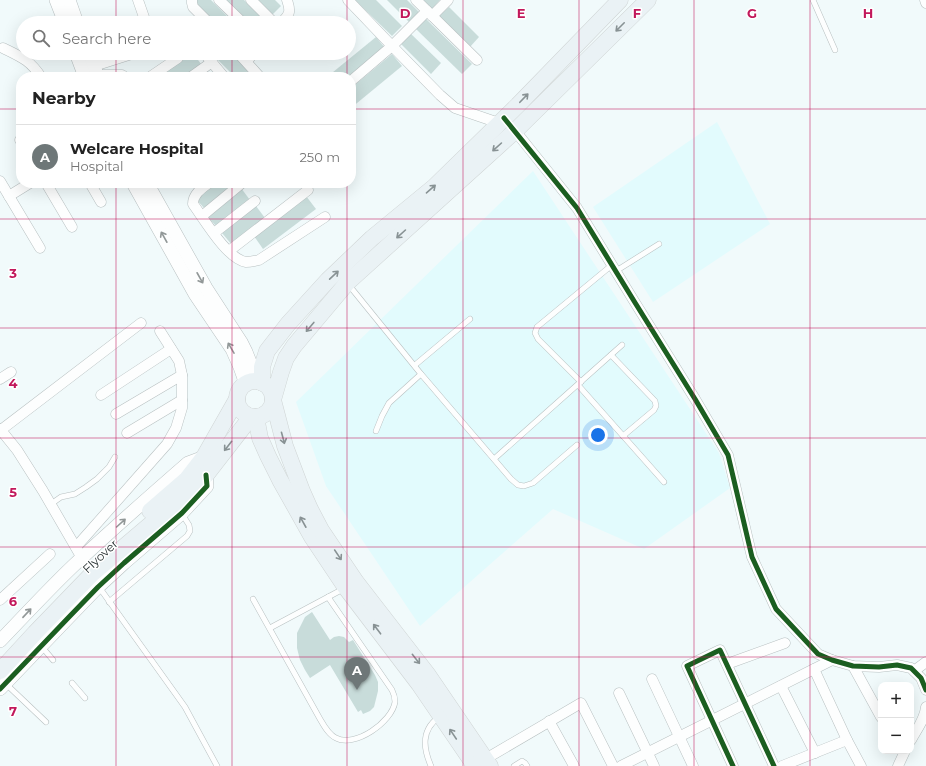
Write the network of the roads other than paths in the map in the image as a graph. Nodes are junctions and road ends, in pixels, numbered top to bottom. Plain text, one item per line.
1 (56, 0) edge
2 (69, 0) edge
3 (138, 0) edge
4 (192, 0) edge
5 (219, 0) edge
6 (251, 0) edge
7 (287, 0) edge
8 (348, 0) edge
9 (416, 0) edge
10 (448, 0) edge
11 (620, 0) edge
12 (648, 0) edge
13 (813, 0) edge
14 (925, 0) edge
15 (926, 3) edge
16 (430, 14) junction
17 (62, 16) edge
18 (75, 16) edge
19 (144, 16) edge
20 (202, 16) edge
21 (236, 16) edge
22 (267, 16) edge
23 (288, 16) edge
24 (392, 46) junction
25 (1, 47) edge
26 (835, 50) dead end
27 (16, 55) edge
28 (26, 60) edge
29 (82, 60) edge
30 (91, 60) edge
31 (121, 60) edge
32 (175, 60) edge
33 (478, 60) dead end
34 (247, 61) edge
35 (212, 62) joint
36 (38, 72) edge
37 (92, 72) edge
38 (94, 72) edge
39 (98, 72) edge
40 (157, 72) edge
41 (198, 72) edge
42 (220, 72) edge
43 (256, 72) edge
44 (356, 77) edge
45 (501, 121) junction
46 (515, 131) junction
47 (0, 181) edge
48 (22, 188) edge
49 (49, 188) edge
50 (93, 188) edge
51 (136, 188) edge
52 (150, 188) edge
53 (201, 188) edge
54 (236, 188) edge
55 (308, 190) dead end
56 (9, 196) junction
57 (255, 201) dead end
58 (101, 202) dead end
59 (202, 216) junction
60 (325, 217) dead end
61 (72, 227) dead end
62 (214, 233) junction
63 (659, 244) dead end
64 (40, 248) dead end
65 (229, 251) junction
66 (614, 268) junction
67 (347, 283) junction
68 (470, 318) dead end
69 (141, 323) dead end
70 (160, 331) dead end
71 (622, 345) dead end
72 (171, 348) junction
73 (611, 355) junction
74 (415, 366) junction
75 (11, 372) dead end
76 (421, 374) junction
77 (182, 375) junction
78 (0, 379) edge
79 (254, 383) junction
80 (579, 383) junction
81 (101, 396) dead end
82 (237, 399) junction
83 (182, 400) junction
84 (273, 400) junction
85 (116, 414) dead end
86 (253, 417) junction
87 (1, 430) edge
88 (376, 431) dead end
89 (127, 432) dead end
90 (623, 436) junction
91 (577, 445) dead end
92 (115, 457) dead end
93 (204, 457) junction
94 (494, 459) junction
95 (206, 475) junction
96 (664, 482) dead end
97 (189, 484) junction
98 (51, 504) junction
99 (182, 513) junction
100 (79, 552) junction
101 (50, 554) dead end
102 (351, 585) junction
103 (98, 587) junction
104 (328, 598) junction
105 (253, 599) dead end
106 (0, 600) edge
107 (109, 602) junction
108 (270, 628) junction
109 (0, 641) edge
110 (785, 643) dead end
111 (41, 646) junction
112 (0, 658) edge
113 (53, 660) dead end
114 (832, 660) junction
115 (926, 662) edge
116 (727, 664) junction
117 (853, 666) junction
118 (814, 669) junction
119 (914, 671) junction
120 (652, 679) dead end
121 (2, 681) edge
122 (72, 683) dead end
123 (781, 686) junction
124 (926, 690) edge
125 (619, 693) dead end
126 (85, 698) dead end
127 (745, 704) junction
128 (926, 707) edge
129 (878, 712) edge
130 (446, 713) junction
131 (549, 721) junction
132 (712, 721) junction
133 (46, 722) dead end
134 (914, 736) edge
135 (679, 737) junction
136 (847, 740) junction
137 (648, 753) junction
138 (816, 753) junction
139 (481, 764) edge
140 (217, 766) edge
141 (431, 766) edge
142 (514, 766) edge
143 (527, 766) edge
144 (574, 766) edge
145 (613, 766) edge
146 (621, 766) edge
147 (654, 766) edge
148 (693, 766) edge
149 (733, 766) edge
150 (774, 766) edge
151 (782, 766) edge
152 (861, 766) edge

1 - 17 street
2 - 18 street
3 - 19 street
4 - 20 street
5 - 21 street
6 - 22 street
7 - 23 street
8 - 24 street
9 - 16 street
10 - 16 street
45 -> 11 main road
12 -> 46 main road
13 - 26 lane
14 - 15 street
16 - 24 street
16 - 33 street
24 - 44 street
24 - 45 street
25 - 27 street
28 - 36 street
29 - 37 street
30 - 38 street
31 - 39 street
32 - 40 street
34 - 43 street
35 - 41 street
35 - 42 street
45 - 46 street
79 -> 45 main road
46 - 66 street
46 -> 67 main road
47 - 56 street
48 - 56 street
49 - 61 street
50 - 58 street
79 -> 51 street
52 -> 79 street
53 - 59 street
54 - 59 street
55 - 65 street
56 - 64 street
57 - 62 street
59 - 62 street
60 - 65 street
62 - 65 street
63 - 66 lane
66 - 80 lane
66 - 114 street
67 - 74 lane
67 -> 84 main road
68 - 74 lane
69 - 87 street
70 - 72 street
71 - 73 lane
72 - 77 street
72 - 81 street
73 - 80 lane
73 - 90 lane
74 - 76 lane
75 - 78 street
76 - 88 lane
76 - 94 lane
77 - 83 street
77 - 85 street
79 - 82 main road
79 - 84 main road
80 - 90 lane
80 - 94 lane
82 - 86 main road
82 - 93 main road, Flyover
83 - 89 street
83 - 100 street
84 - 86 main road
84 -> 102 main road
86 -> 95 main road, Flyover
102 -> 86 main road
87 - 98 street
90 - 96 lane
91 - 94 lane
92 - 98 lane
93 - 97 main road, Flyover
100 -> 93 street
95 - 97 main road, Flyover
95 - 99 street
97 - 112 main road, Flyover
97 - 121 main road, Flyover
98 - 100 street
99 - 103 street
99 - 107 lane
109 -> 100 street
101 - 106 street
102 - 104 lane
102 - 130 main road
103 - 107 lane
103 - 111 street
104 - 108 lane
104 - 108 lane
105 - 108 lane
107 - 140 lane
110 - 116 street
111 - 113 lane
111 - 121 street
114 - 117 street
114 - 118 street
115 - 119 street
116 - 127 street
116 - 132 street
117 - 119 street
117 - 129 street
118 - 123 street
118 - 136 street
119 - 124 street
120 - 135 street
121 - 133 lane
122 - 126 lane
123 - 127 street
123 - 138 street
125 - 137 street
127 - 132 street
127 - 150 street
128 - 134 street
130 - 139 main road
130 - 141 lane
131 - 139 street
131 - 144 street
131 - 145 street
132 - 135 street
132 - 149 street
135 - 137 street
135 - 148 street
136 - 138 street
136 - 152 street
137 - 146 street
137 - 147 street
138 - 151 street
142 - 143 lane

